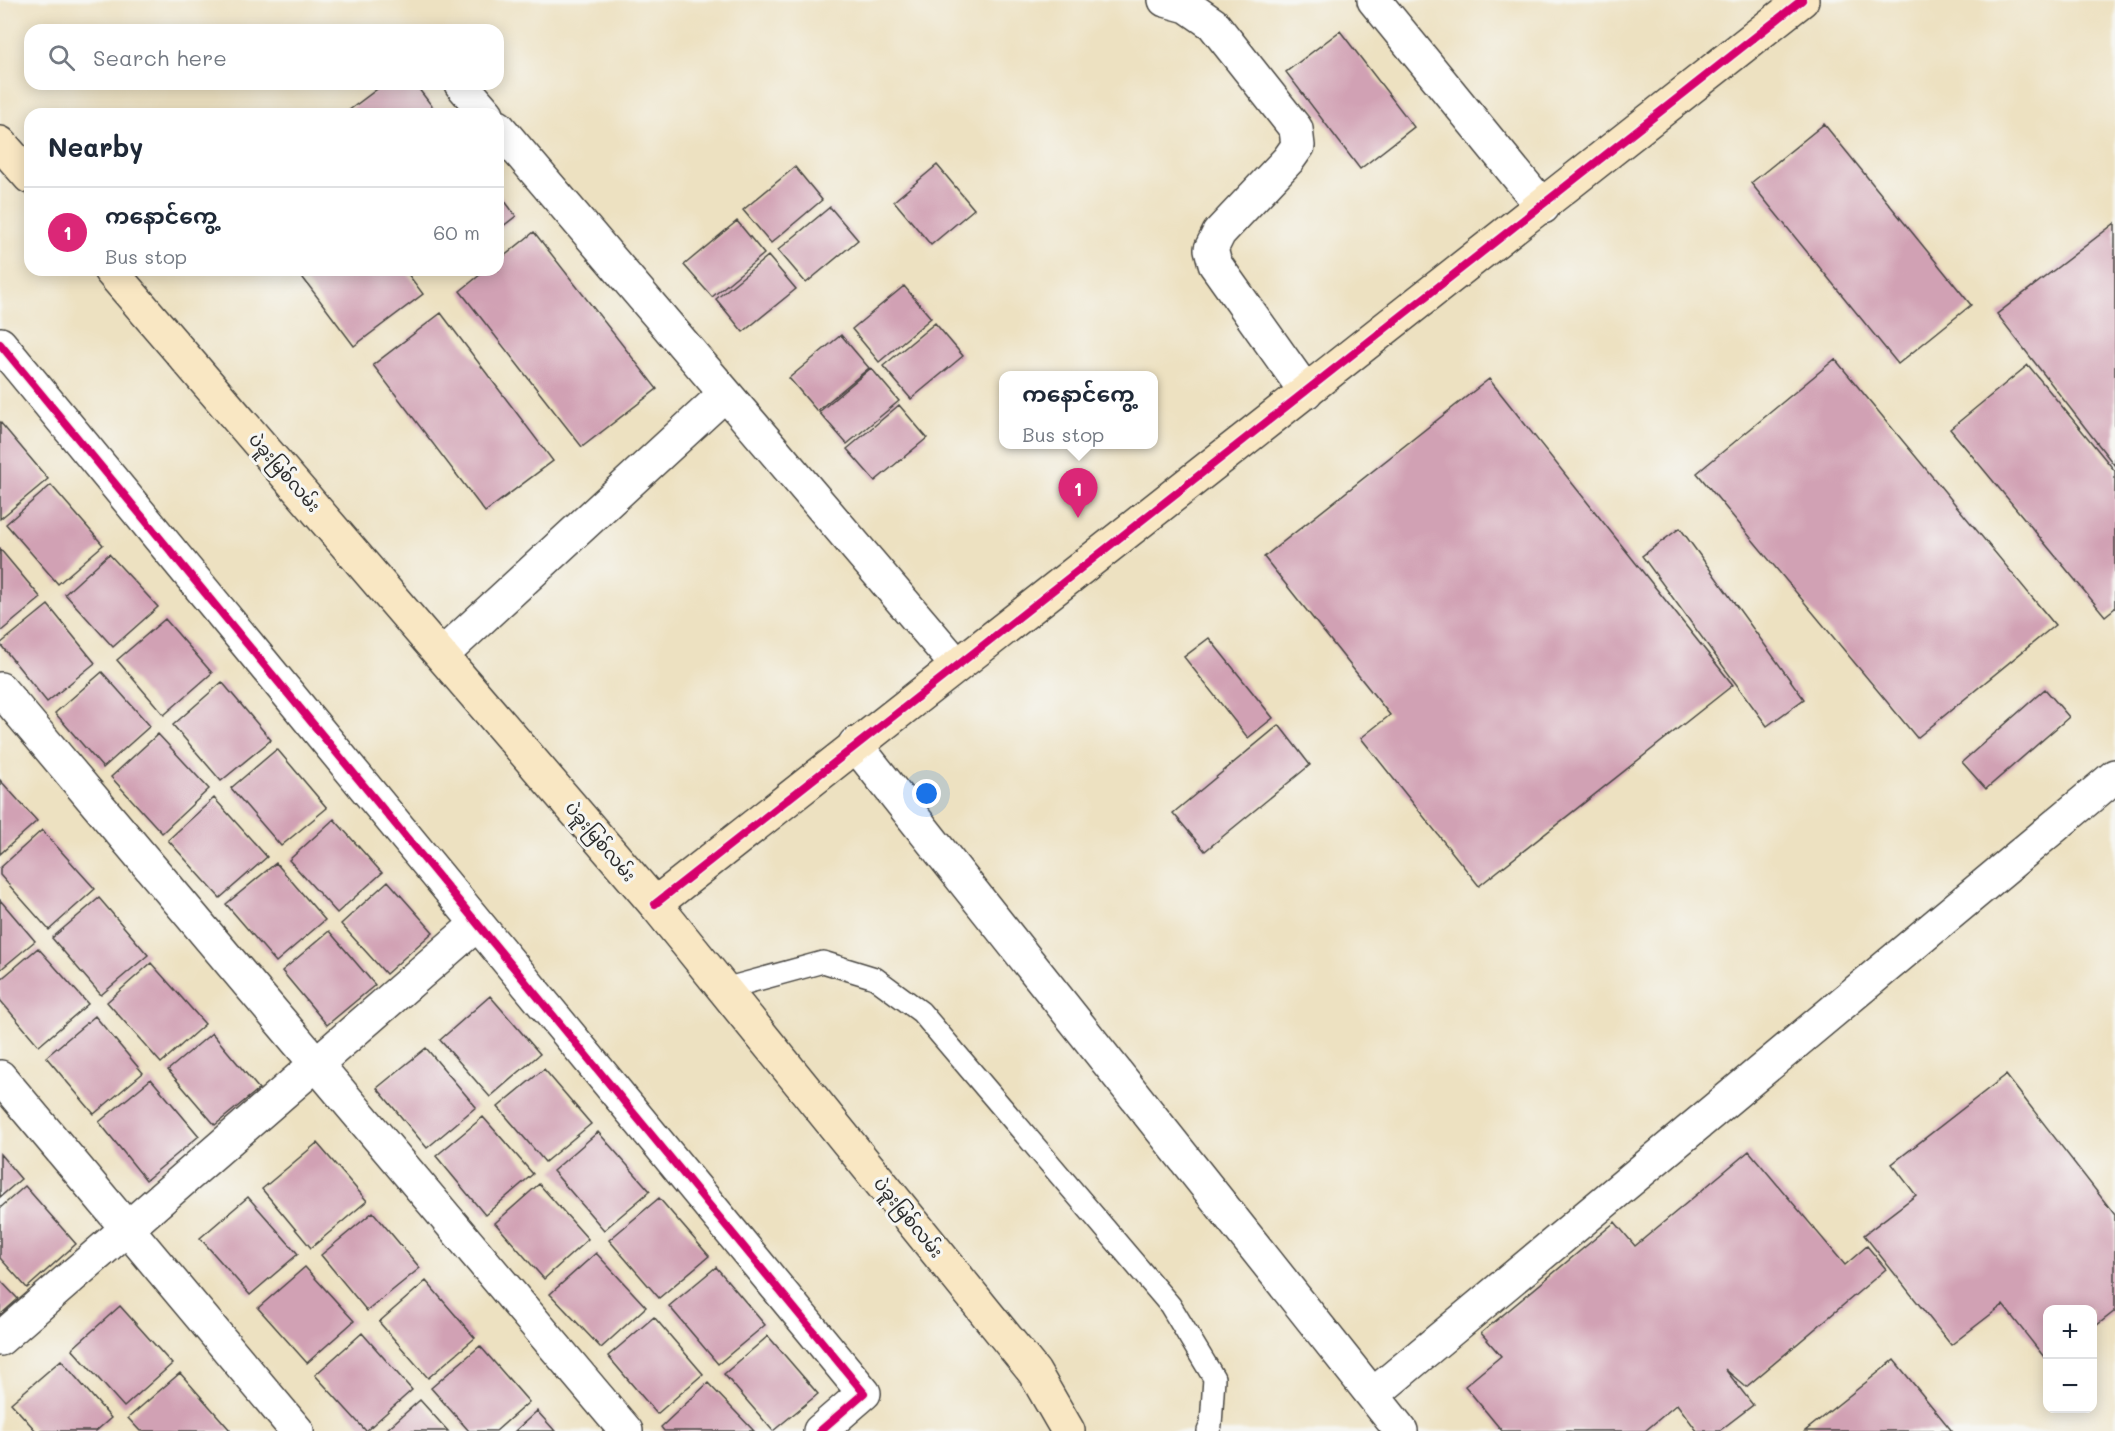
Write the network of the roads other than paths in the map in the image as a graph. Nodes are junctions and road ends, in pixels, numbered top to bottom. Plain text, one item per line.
1 (1165, 0) edge
2 (1374, 0) edge
3 (1802, 0) edge
4 (466, 90) edge
5 (482, 108) edge
6 (504, 134) edge
7 (0, 143) edge
8 (24, 170) edge
9 (1543, 207) junction
10 (115, 276) edge
11 (1, 348) edge
12 (1305, 392) junction
13 (725, 394) junction
14 (443, 654) junction
15 (956, 664) junction
16 (0, 689) edge
17 (855, 744) junction
18 (2115, 776) edge
19 (655, 904) junction
20 (477, 924) junction
21 (724, 989) junction
22 (317, 1064) junction
23 (0, 1077) edge
24 (127, 1228) junction
25 (0, 1339) edge
26 (1374, 1394) junction
27 (297, 1431) edge
28 (626, 1431) edge
29 (820, 1431) edge
30 (1068, 1431) edge
31 (1208, 1431) edge
32 (1401, 1431) edge

1 - 12 street
2 - 9 street
3 - 9 main road
4 - 5 street
6 - 13 street
7 - 8 main road
9 - 12 main road
10 - 14 main road, ပဲခူးမြစ်လမ်း
11 - 20 street
12 - 15 main road
13 - 14 street
13 - 15 street
14 - 19 main road, ပဲခူးမြစ်လမ်း
15 - 17 main road
16 - 22 street
17 - 19 main road
17 - 26 street
18 - 26 street
19 - 21 main road, ပဲခူးမြစ်လမ်း
20 - 22 street
20 - 29 street
21 - 30 main road, ပဲခူးမြစ်လမ်း
21 - 31 lane
22 - 24 street
22 - 28 street
23 - 24 street
24 - 25 street
24 - 27 street
26 - 32 street

